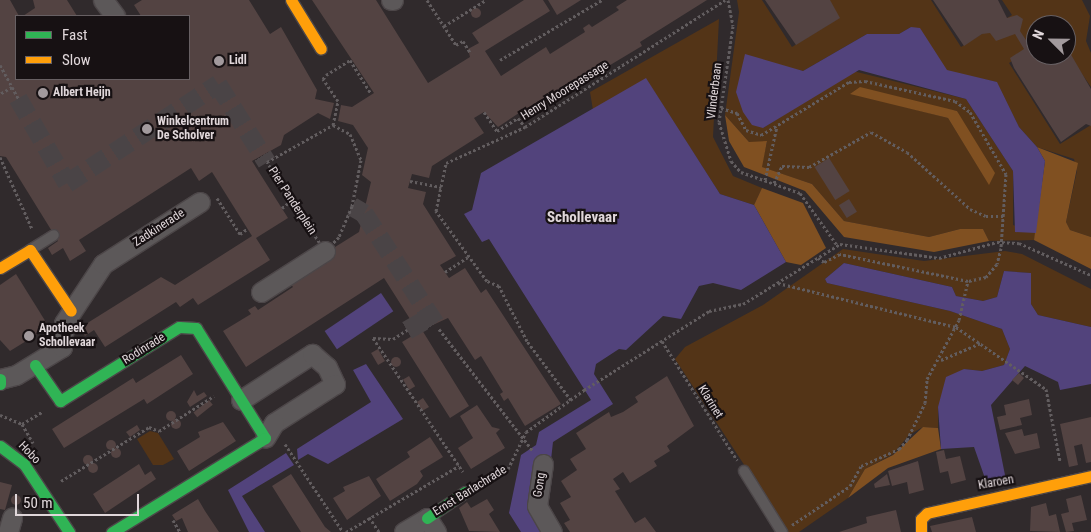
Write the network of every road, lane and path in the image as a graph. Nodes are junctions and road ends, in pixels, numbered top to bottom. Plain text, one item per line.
1 (103, 0) edge
2 (291, 0) edge
3 (427, 0) edge
4 (486, 0) edge
5 (602, 0) edge
6 (727, 0) edge
7 (113, 15) edge
8 (444, 26) junction
9 (321, 48) dead end
10 (471, 54) dead end
11 (500, 60) dead end
12 (0, 65) edge
13 (12, 87) junction
14 (370, 92) dead end
15 (0, 94) edge
16 (18, 98) tunnel mouth
17 (721, 108) junction
18 (484, 112) dead end
19 (333, 125) junction
20 (777, 126) junction
21 (525, 127) junction
22 (0, 157) edge
23 (765, 180) junction
24 (410, 181) dead end
25 (774, 183) junction
26 (441, 187) junction
27 (200, 202) joint
28 (292, 202) junction
29 (282, 208) dead end
30 (1003, 216) junction
31 (248, 229) dead end
32 (54, 235) dead end
33 (1001, 242) junction
34 (837, 245) junction
35 (30, 250) junction
36 (325, 251) junction
37 (468, 258) junction
38 (818, 258) junction
39 (0, 268) edge
40 (445, 272) dead end
41 (1091, 275) edge
42 (968, 281) junction
43 (778, 283) junction
44 (261, 292) dead end
45 (71, 311) junction
46 (956, 326) junction
47 (440, 329) tunnel mouth
48 (407, 330) tunnel mouth
49 (662, 341) junction
50 (981, 343) junction
51 (940, 361) junction
52 (35, 365) junction
53 (0, 379) edge
54 (0, 384) edge
55 (236, 392) junction
56 (571, 400) junction
57 (269, 431) junction
58 (520, 438) junction
59 (0, 446) edge
60 (531, 447) dead end
61 (543, 464) dead end
62 (459, 466) junction
63 (744, 471) joint
64 (1091, 476) edge
65 (1064, 482) junction
66 (465, 492) junction
67 (45, 496) junction
68 (369, 516) junction
69 (432, 525) edge
70 (64, 529) edge
71 (786, 529) edge
72 (112, 532) edge
73 (344, 532) edge
74 (379, 532) edge
75 (404, 532) edge
76 (552, 532) edge
77 (921, 532) edge

1 - 7 street
2 - 9 street
3 - 8 path
4 - 8 path
5 - 11 path
6 - 17 path, Vlinderbaan
6 - 21 path, Henry Moorepassage
8 - 10 path
12 - 13 path
13 - 15 path
13 - 16 path
14 - 19 path
17 - 20 path
17 - 23 path, Vlinderbaan
18 - 21 path
19 - 28 path, Pier Panderplein
19 - 36 path
20 - 23 path
20 - 30 path
21 - 26 path, Henry Moorepassage
22 - 35 path
23 - 25 path, Vlinderbaan
24 - 26 path
25 - 30 path
25 - 34 path, Vlinderbaan
26 - 37 path, Henry Moorepassage
27 - 31 path
27 - 45 street, Zadkinerade
28 - 29 path
28 - 36 path, Pier Panderplein
30 - 33 path
32 - 35 lane
33 - 34 path
33 - 41 path
33 - 42 path
34 - 38 path
35 - 39 street
35 - 45 street
36 - 44 street
37 - 40 path
37 - 56 path, Henry Moorepassage
38 - 42 path
38 - 43 path
42 - 46 path
43 - 46 path
43 - 49 path
45 - 52 street, Zadkinerade
46 - 50 path
46 - 51 path
47 - 58 path
48 - 62 path
49 - 56 path
49 - 63 path, Klarinet
50 - 51 path
50 - 65 path
51 - 71 path
52 - 53 street, Zadkinerade
52 - 55 street, Rodinrade
53 - 54 street
55 - 57 street, Rodinrade
55 - 57 street
55 - 67 path
56 - 58 path
57 - 72 street
57 - 73 path
58 - 60 path
58 - 66 path, Ernst Barlachrade
59 - 67 street, Hobo
61 - 76 street, Gong
62 - 66 path
62 - 68 path
63 - 71 lane
64 - 65 street, Klaroen
65 - 77 street, Klaroen
66 - 69 street, Ernst Barlachrade
67 - 70 street, Hobo
68 - 73 path
68 - 74 path
69 - 75 street, Ernst Barlachrade

